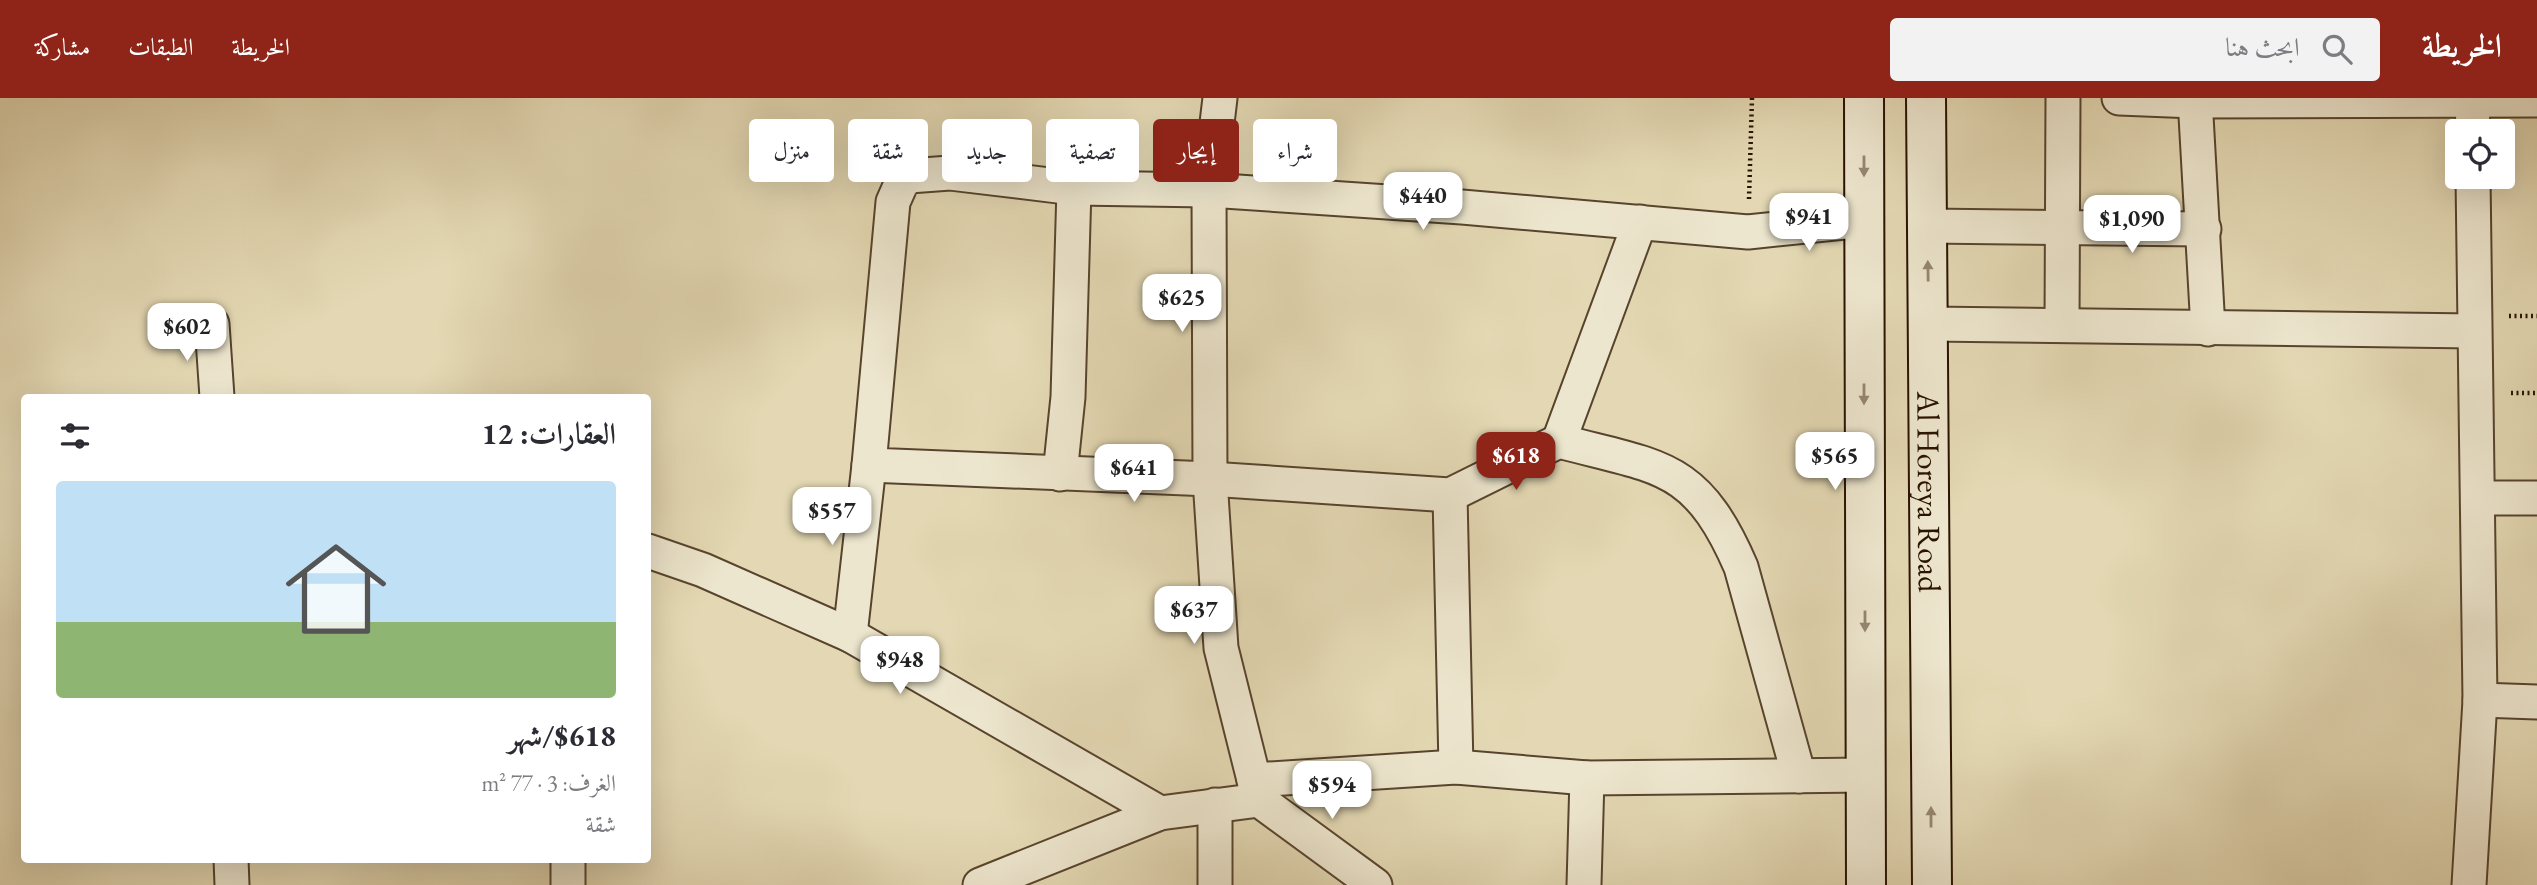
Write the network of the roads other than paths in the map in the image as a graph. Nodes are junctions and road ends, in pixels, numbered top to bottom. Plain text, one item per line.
1 (1220, 98) edge
2 (1864, 98) edge
3 (1926, 98) edge
4 (2063, 98) edge
5 (2119, 98) edge
6 (2472, 98) edge
7 (2195, 100) edge
8 (2537, 100) edge
9 (2473, 119) edge
10 (1074, 188) junction
11 (2473, 189) edge
12 (1209, 190) junction
13 (1864, 220) junction
14 (1640, 222) junction
15 (1927, 226) junction
16 (2062, 226) junction
17 (2204, 229) junction
18 (212, 324) dead end
19 (1929, 324) junction
20 (2062, 325) junction
21 (2208, 330) junction
22 (2474, 331) junction
23 (217, 394) edge
24 (1559, 441) junction
25 (869, 465) junction
26 (1060, 474) junction
27 (1209, 479) junction
28 (1450, 495) junction
29 (2479, 498) junction
30 (2537, 498) edge
31 (651, 552) edge
32 (850, 635) junction
33 (2480, 700) junction
34 (2537, 702) edge
35 (1456, 767) junction
36 (1865, 775) junction
37 (1798, 776) junction
38 (1587, 778) junction
39 (1256, 790) junction
40 (1214, 806) junction
41 (1160, 813) junction
42 (230, 863) edge
43 (568, 863) edge
44 (232, 885) edge
45 (568, 885) edge
46 (980, 885) edge
47 (1215, 885) edge
48 (1375, 885) edge
49 (1584, 885) edge
50 (1866, 885) edge
51 (1932, 885) edge
52 (2469, 885) edge

1 - 12 street
2 -> 13 main road, Al Horeya Road
3 - 15 main road, Al Horeya Road
4 - 16 street
5 - 7 street
6 - 7 street
6 - 8 street
6 - 9 street
7 - 17 street
10 - 12 street
10 - 25 street
10 - 26 street
11 - 22 street
12 - 14 street
12 - 27 street
13 - 14 street
13 -> 36 main road, Al Horeya Road
14 - 24 street
15 - 16 street
19 -> 15 main road, Al Horeya Road
16 - 17 street
16 - 20 street
17 - 21 street
18 - 23 street
19 - 20 street
51 -> 19 main road, Al Horeya Road
20 - 21 street
21 - 22 street
22 - 29 street
24 - 28 street
24 - 37 street
25 - 26 street
25 - 32 street
26 - 27 street
27 - 28 street
27 - 39 street
28 - 35 street
29 - 30 street
29 - 33 street
31 - 32 street
32 - 41 street
33 - 34 street
33 - 52 street
35 - 38 street
35 - 39 street
36 - 37 street
36 - 50 main road, Al Horeya Road
37 - 38 street
38 - 49 street
39 - 40 street
39 - 48 street
40 - 41 street
40 - 47 street
41 - 46 street
42 - 44 street
43 - 45 street

